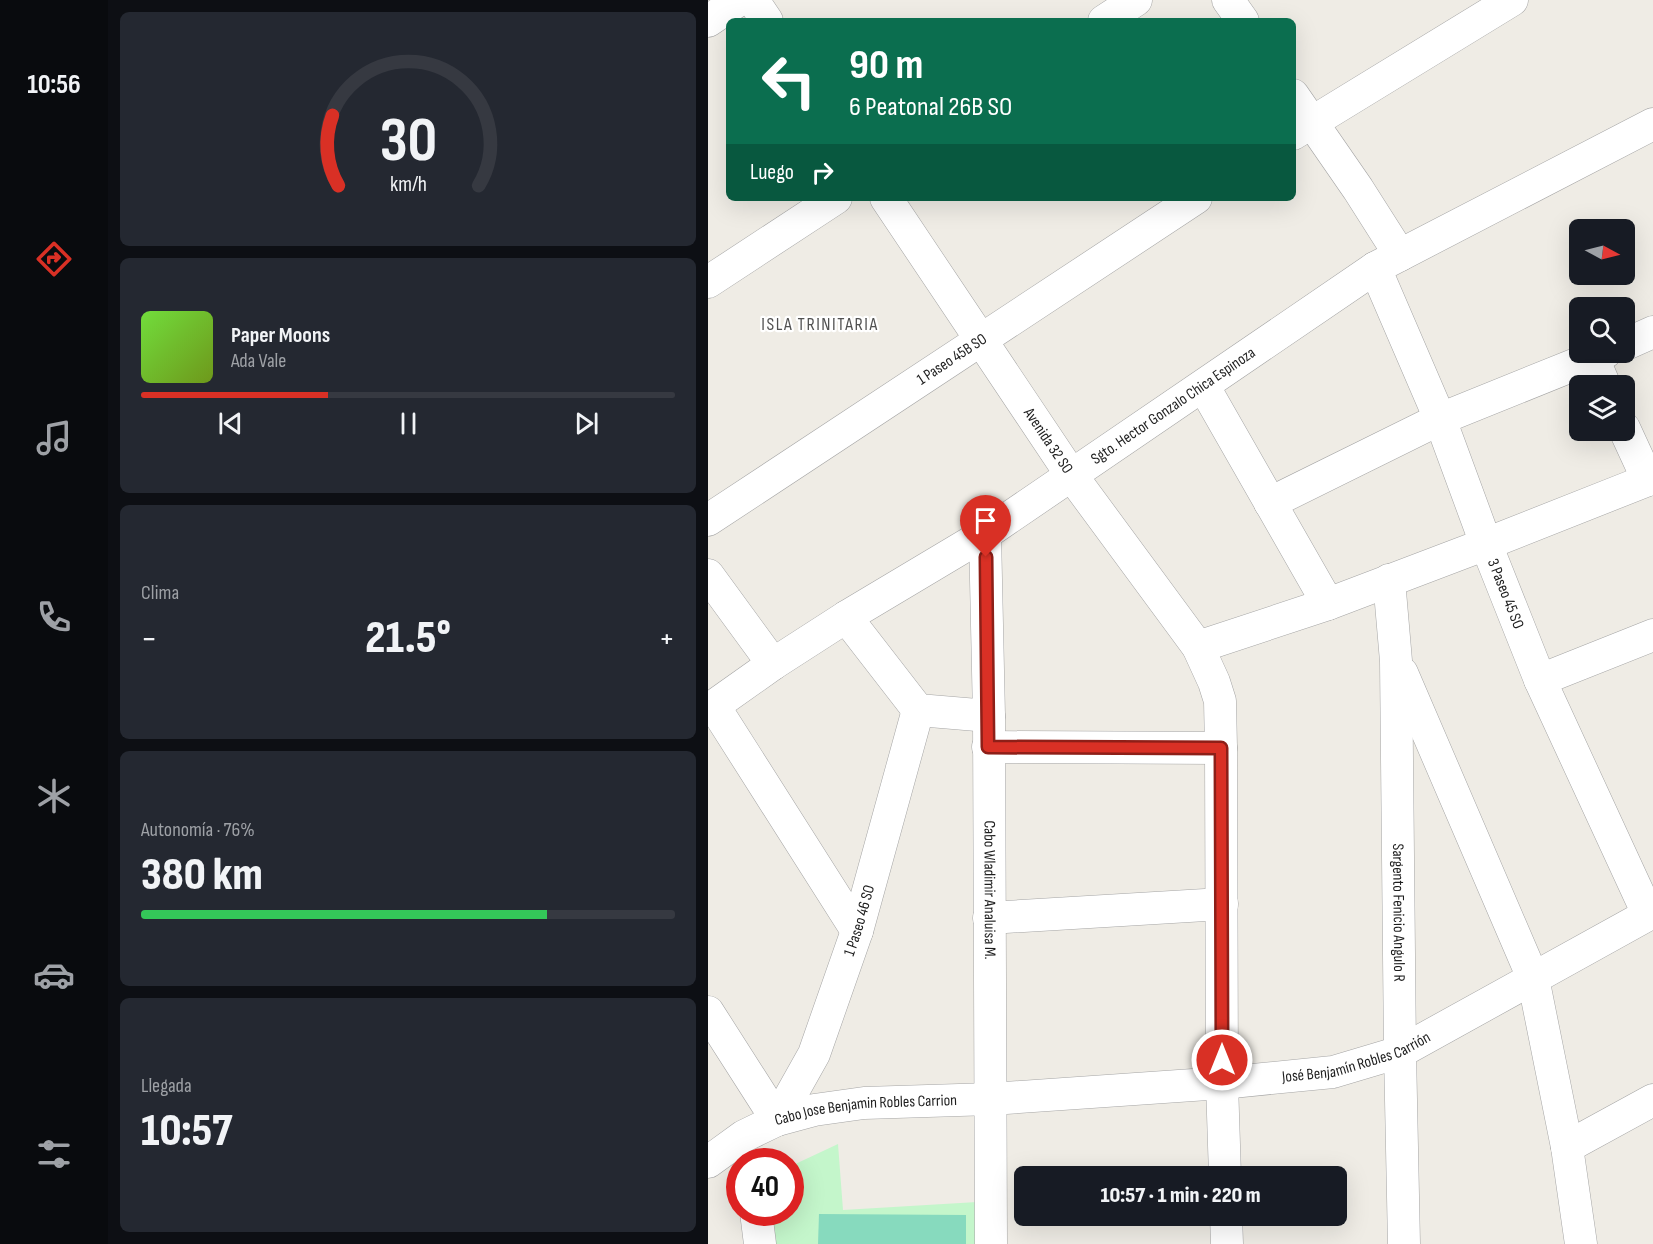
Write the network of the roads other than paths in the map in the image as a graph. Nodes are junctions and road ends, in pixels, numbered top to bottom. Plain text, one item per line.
1 (739, 0) edge
2 (753, 0) edge
3 (1136, 0) edge
4 (1228, 0) edge
5 (1512, 0) edge
6 (765, 18) edge
7 (1109, 18) edge
8 (1241, 18) edge
9 (708, 21) edge
10 (1296, 106) edge
11 (1653, 124) edge
12 (1302, 128) edge
13 (831, 201) edge
14 (888, 201) edge
15 (1191, 201) edge
16 (1388, 262) junction
17 (708, 282) edge
18 (1653, 332) edge
19 (981, 340) junction
20 (1635, 340) edge
21 (1601, 365) edge
22 (1204, 387) junction
23 (1440, 419) junction
24 (1631, 441) edge
25 (1072, 476) junction
26 (1650, 479) edge
27 (1270, 503) junction
28 (708, 520) edge
29 (985, 534) junction
30 (1486, 544) junction
31 (708, 575) edge
32 (1389, 580) junction
33 (1328, 604) junction
34 (846, 617) junction
35 (1653, 635) edge
36 (1198, 647) junction
37 (1396, 661) junction
38 (773, 664) junction
39 (1540, 680) junction
40 (711, 708) edge
41 (918, 711) junction
42 (988, 716) junction
43 (988, 747) junction
44 (1221, 748) junction
45 (1222, 904) junction
46 (1651, 913) edge
47 (989, 918) junction
48 (857, 931) junction
49 (1533, 978) junction
50 (708, 1012) edge
51 (1400, 1053) junction
52 (1222, 1083) junction
53 (991, 1099) junction
54 (1653, 1100) edge
55 (777, 1120) junction
56 (1567, 1147) junction
57 (746, 1148) edge
58 (726, 1155) edge
59 (708, 1162) edge
60 (1225, 1166) edge
61 (758, 1226) edge
62 (1226, 1226) edge
63 (760, 1244) edge
64 (992, 1244) edge
65 (1227, 1244) edge
66 (1404, 1244) edge
67 (1581, 1244) edge

1 - 9 street
2 - 6 street
3 - 7 street
4 - 8 street
5 - 12 street
10 - 12 street, 3 Paseo 45 SO
11 - 16 street, Sgto. Hector Gonzalo Chica Espinoza
12 - 16 street, 3 Paseo 45 SO
13 - 17 street
14 - 19 street, Avenida 32 SO
15 - 19 street, 1 Paseo 45B SO
16 - 22 street, Sgto. Hector Gonzalo Chica Espinoza
16 - 23 street, 3 Paseo 45 SO
18 - 20 street
19 - 25 street, Avenida 32 SO
19 - 28 street, 1 Paseo 45B SO
21 - 23 street
22 - 25 street, Sgto. Hector Gonzalo Chica Espinoza
22 - 27 street
23 - 27 street
23 - 30 street, 3 Paseo 45 SO
24 - 26 street
25 - 29 street, Sgto. Hector Gonzalo Chica Espinoza
25 - 36 street, Avenida 32 SO
26 - 30 street
27 - 33 street
29 - 34 street, Sgto. Hector Gonzalo Chica Espinoza
29 - 42 street, Cabo Wladimir Analuisa M.
30 - 32 street
30 - 39 street, 3 Paseo 45 SO
31 - 38 street
32 - 33 street
32 - 37 street, Sargento Fenicio Angulo R
33 - 36 street
34 - 38 street, Sgto. Hector Gonzalo Chica Espinoza
34 - 41 street
35 - 39 street
36 - 44 street, Avenida 32 SO
37 - 49 street
37 - 51 street, Sargento Fenicio Angulo R
38 - 40 street, Sgto. Hector Gonzalo Chica Espinoza
39 - 46 street, 3 Paseo 45 SO
40 - 48 street
41 - 42 street
41 - 48 street, 1 Paseo 46 SO
42 - 43 street, Cabo Wladimir Analuisa M.
43 - 44 street
43 - 47 street, Cabo Wladimir Analuisa M.
44 - 45 street, Avenida 32 SO
45 - 47 street
45 - 52 street, Avenida 32 SO
46 - 49 street, José Benjamín Robles Carrión
47 - 53 street, Cabo Wladimir Analuisa M.
48 - 55 street, 1 Paseo 46 SO
49 - 51 street, José Benjamín Robles Carrión
49 - 56 street
50 - 55 street
51 - 52 street, José Benjamín Robles Carrión
51 - 66 street, Sargento Fenicio Angulo R
52 - 53 street, José Benjamín Robles Carrión
52 - 60 street, Avenida 32 SO
53 - 55 street, Cabo Jose Benjamin Robles Carrion
53 - 64 street, Cabo Wladimir Analuisa M.
54 - 56 street
55 - 57 street, Cabo Jose Benjamin Robles Carrion
56 - 67 street
58 - 59 street
61 - 63 street
62 - 65 street

